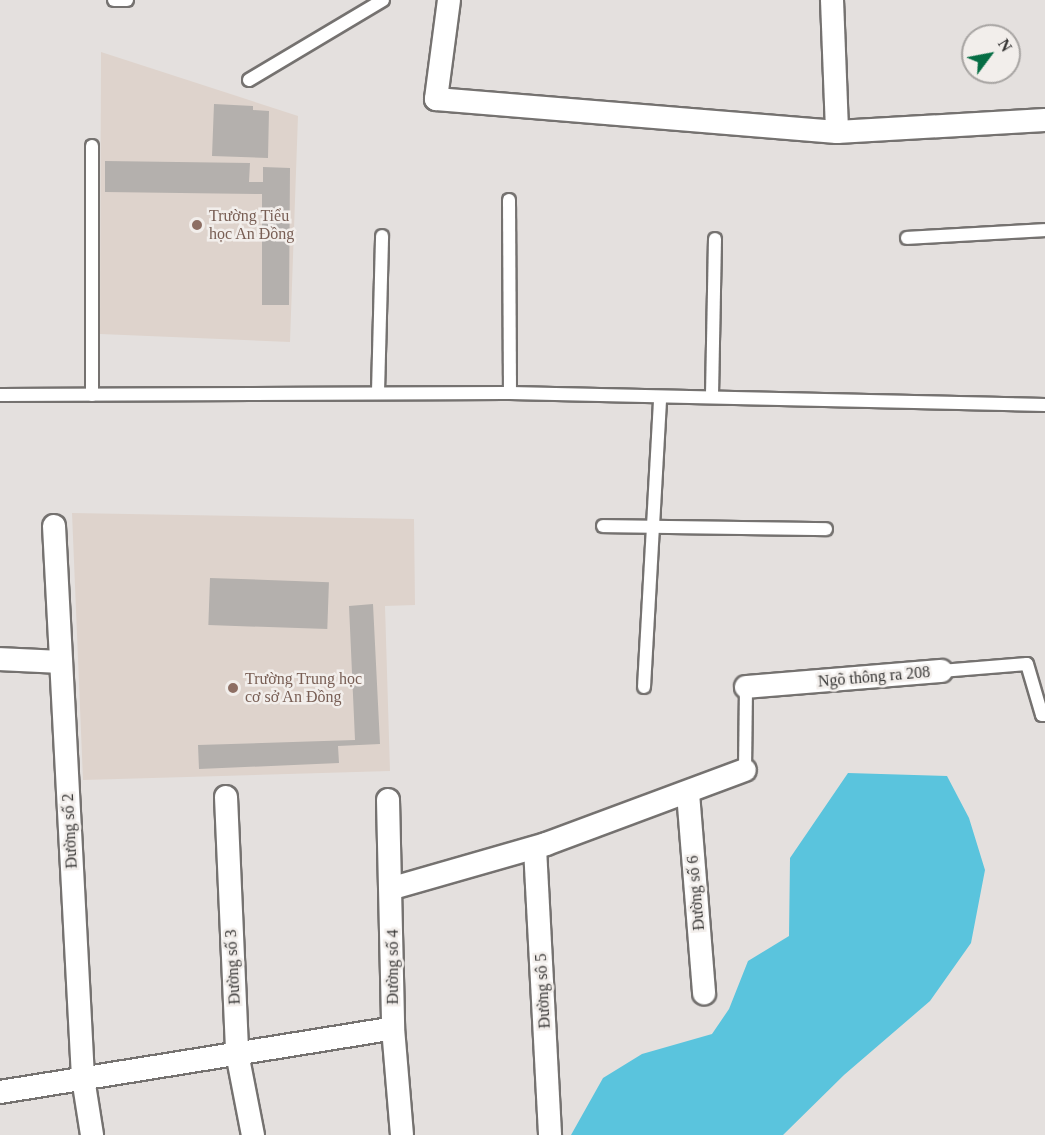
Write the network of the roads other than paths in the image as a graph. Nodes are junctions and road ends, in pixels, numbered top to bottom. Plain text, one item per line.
1 (114, 0) edge
2 (127, 0) edge
3 (383, 0) edge
4 (449, 0) edge
5 (832, 0) edge
6 (249, 80) dead end
7 (1045, 120) edge
8 (837, 132) junction
9 (92, 147) dead end
10 (509, 200) dead end
11 (1045, 230) edge
12 (382, 236) dead end
13 (907, 238) dead end
14 (716, 239) dead end
15 (378, 392) junction
16 (510, 393) junction
17 (0, 395) edge
18 (92, 395) junction
19 (712, 395) junction
20 (660, 397) junction
21 (1045, 405) edge
22 (654, 525) junction
23 (54, 526) dead end
24 (603, 526) dead end
25 (826, 529) dead end
26 (0, 659) edge
27 (61, 662) junction
28 (940, 671) joint
29 (644, 687) dead end
30 (746, 687) joint
31 (1045, 715) edge
32 (745, 770) joint
33 (688, 793) junction
34 (226, 797) dead end
35 (388, 800) dead end
36 (535, 848) junction
37 (393, 888) junction
38 (704, 993) dead end
39 (393, 1028) junction
40 (237, 1053) junction
41 (83, 1078) junction
42 (0, 1092) edge
43 (92, 1135) edge
44 (253, 1135) edge
45 (402, 1135) edge
46 (550, 1135) edge

1 - 2 lane
3 - 6 lane
4 - 8 street
5 - 8 street
7 - 8 street
9 - 18 lane
10 - 16 lane
11 - 13 lane
12 - 15 lane
14 - 19 lane
15 - 16 lane
15 - 18 lane
16 - 20 lane
17 - 18 lane
19 - 20 lane
19 - 21 lane
20 - 22 lane
22 - 24 lane
22 - 25 lane
22 - 29 lane
23 - 27 street, Đường số 2
26 - 27 street
27 - 41 street, Đường số 2
28 - 30 street, Ngõ thông ra 208
28 - 31 lane, Ngõ thông ra 208
30 - 32 lane, Ngõ thông ra 208
32 - 33 street
33 - 36 street
33 - 38 street, Đường số 6
34 - 40 street, Đường số 3
35 - 37 street, Đường số 4
36 - 37 street
36 - 46 street, Đường sô 5
37 - 39 street, Đường số 4
39 - 40 street
39 - 45 street, Đường số 4
40 - 41 street
40 - 44 street, Đường số 3
41 - 42 street
41 - 43 street, Đường số 2

